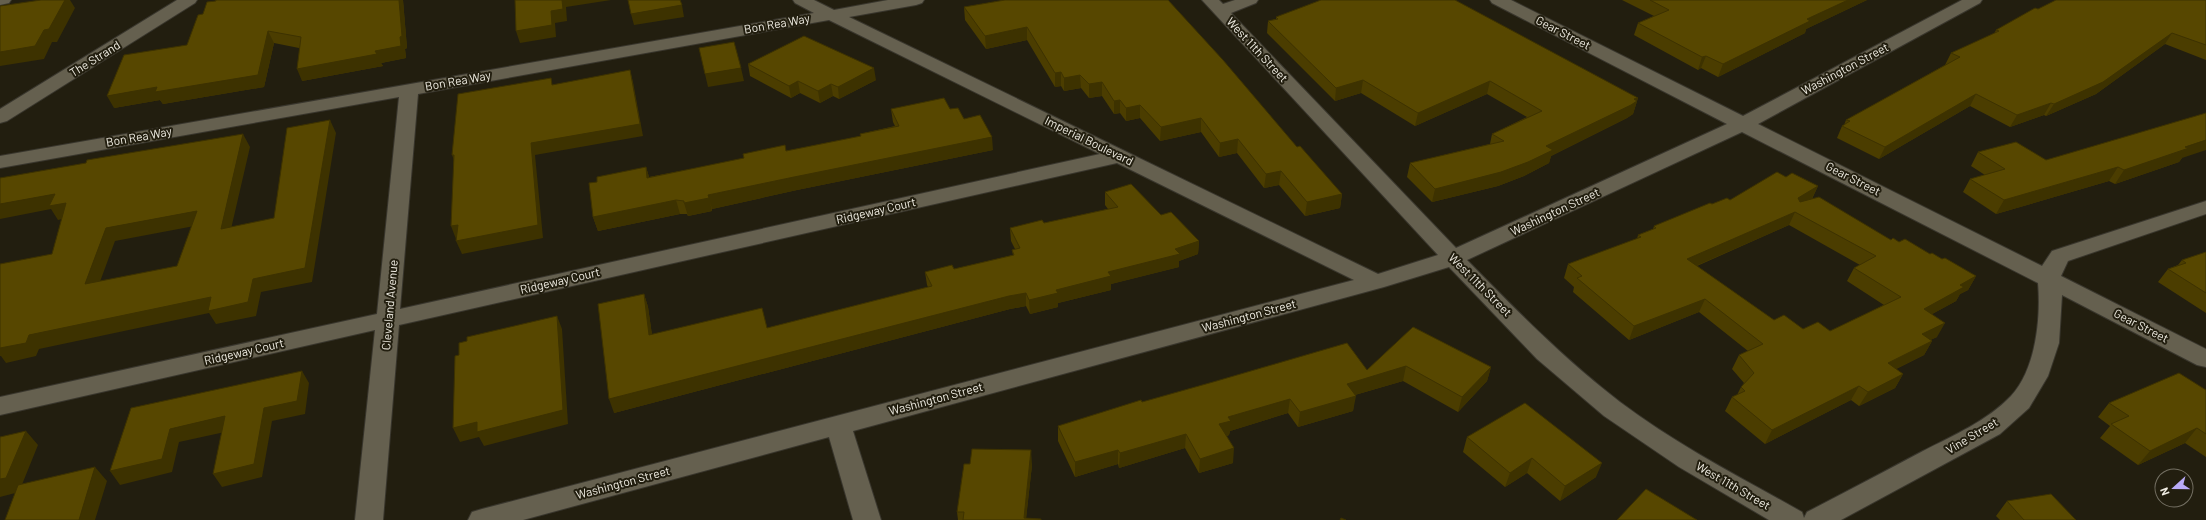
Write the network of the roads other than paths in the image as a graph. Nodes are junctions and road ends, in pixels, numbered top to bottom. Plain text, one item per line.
1 (189, 0) edge
2 (801, 0) edge
3 (916, 0) edge
4 (1250, 0) edge
5 (1498, 0) edge
6 (1974, 0) edge
7 (1215, 5) edge
8 (832, 15) junction
9 (409, 90) junction
10 (0, 117) edge
11 (1743, 124) junction
12 (1120, 156) junction
13 (0, 162) edge
14 (2206, 207) edge
15 (1454, 258) junction
16 (2049, 279) junction
17 (1376, 282) junction
18 (389, 320) junction
19 (2206, 359) edge
20 (0, 406) edge
21 (838, 425) junction
22 (370, 520) edge
23 (482, 520) edge
24 (867, 520) edge
25 (1792, 520) edge
26 (1817, 520) edge

1 - 10 street, The Strand
2 - 8 street, Imperial Boulevard
3 - 8 street, Bon Rea Way
4 - 7 street
5 - 11 street, Gear Street
6 - 11 street, Washington Street
7 - 15 street, West 11th Street
8 - 9 street, Bon Rea Way
8 - 12 street, Imperial Boulevard
9 - 13 street, Bon Rea Way
9 - 18 street, Cleveland Avenue
11 - 15 street, Washington Street
11 - 16 street, Gear Street
12 - 17 street, Imperial Boulevard
12 - 18 street, Ridgeway Court
14 - 16 street, Vine Street
15 - 17 street, Washington Street
15 - 25 street, West 11th Street
16 - 19 street, Gear Street
16 - 26 street, Vine Street
17 - 21 street, Washington Street
18 - 20 street, Ridgeway Court
18 - 22 street, Cleveland Avenue
21 - 23 street, Washington Street
21 - 24 street

